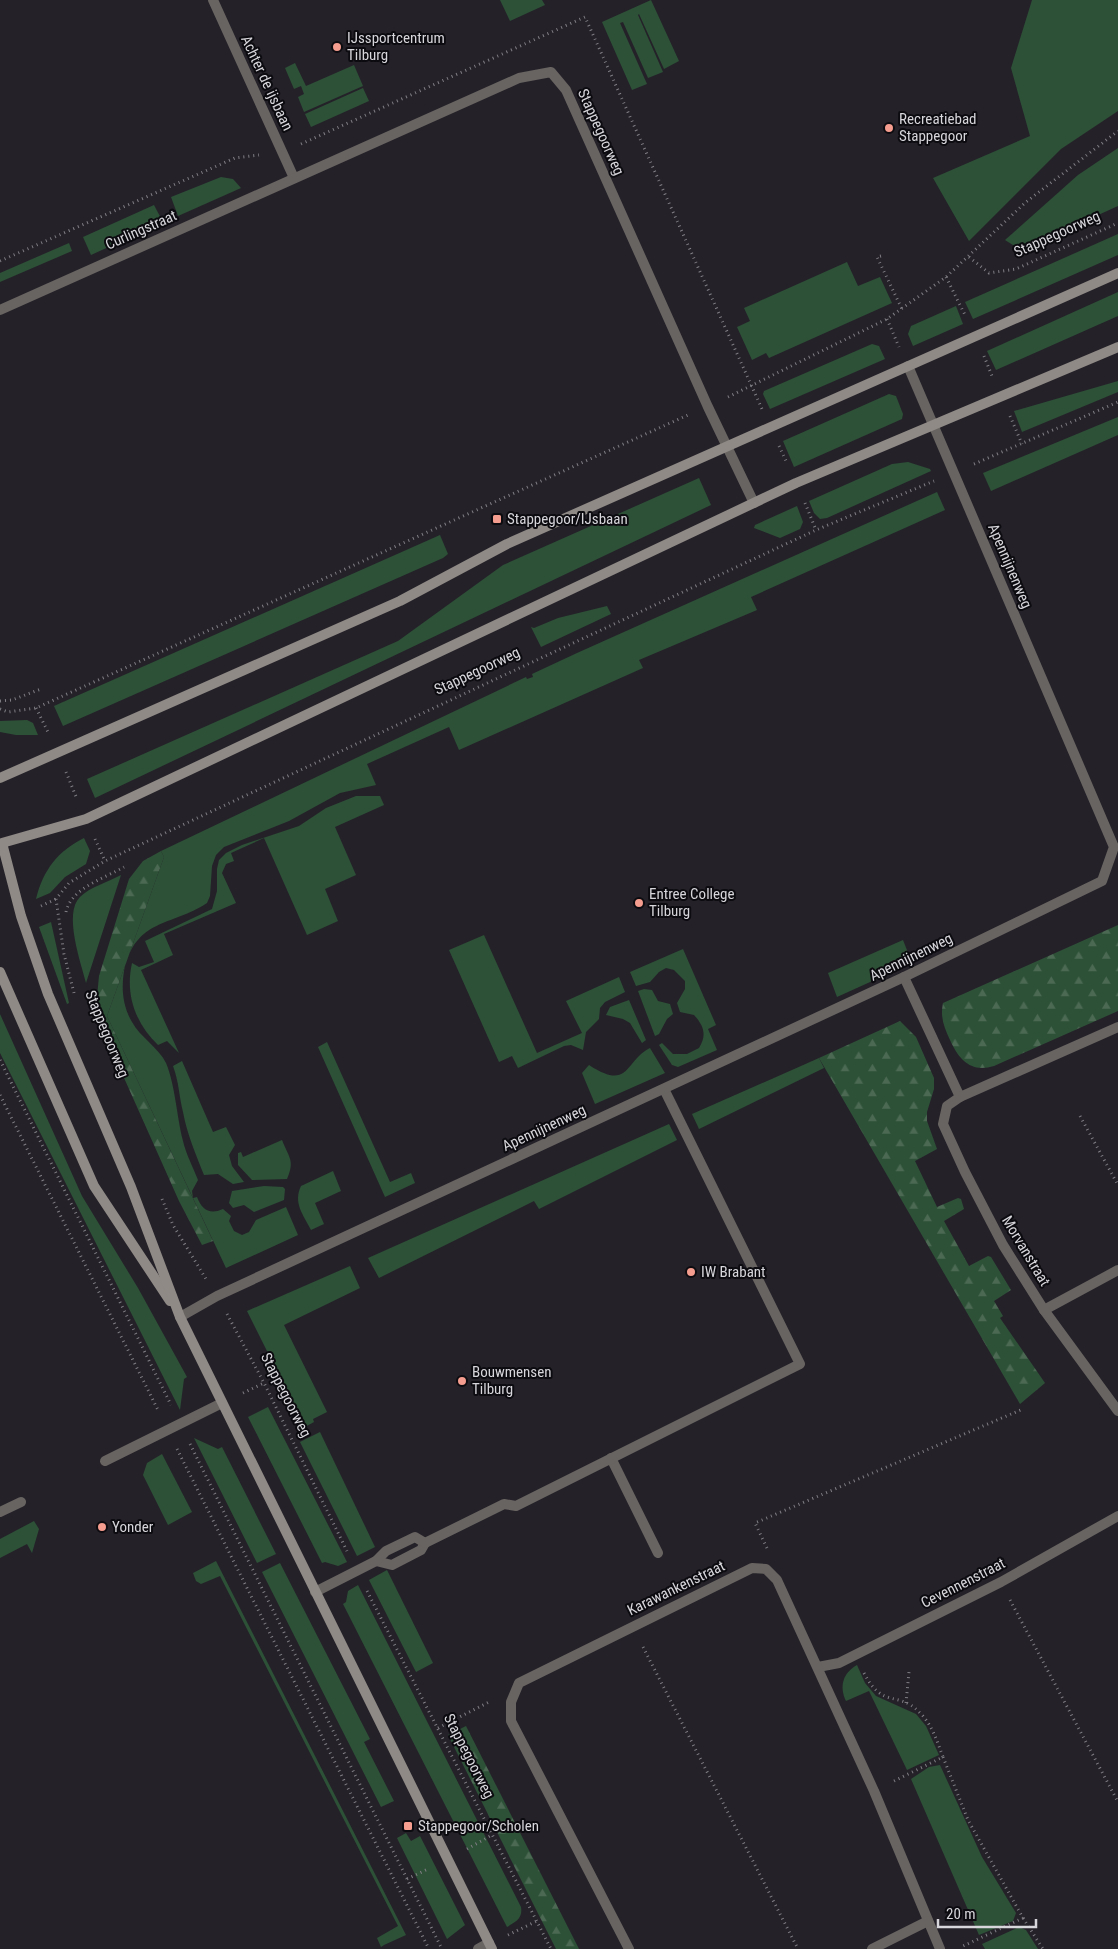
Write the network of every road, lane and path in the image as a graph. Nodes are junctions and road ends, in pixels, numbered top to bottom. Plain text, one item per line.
1 (213, 0) edge
2 (1118, 132) edge
3 (656, 175) dead end
4 (294, 178) junction
5 (1118, 223) edge
6 (881, 256) dead end
7 (969, 257) junction
8 (1118, 273) edge
9 (946, 277) junction
10 (902, 309) junction
11 (0, 310) edge
12 (887, 319) junction
13 (976, 336) junction
14 (1118, 348) edge
15 (908, 366) junction
16 (751, 386) junction
17 (1001, 397) junction
18 (708, 407) junction
19 (770, 426) junction
20 (933, 426) junction
21 (1022, 444) dead end
22 (726, 446) junction
23 (796, 483) junction
24 (754, 503) junction
25 (41, 689) dead end
26 (0, 701) edge
27 (36, 708) junction
28 (0, 709) edge
29 (58, 753) junction
30 (0, 778) edge
31 (86, 819) junction
32 (1, 841) edge
33 (105, 861) junction
34 (124, 867) dead end
35 (66, 912) dead end
36 (0, 972) edge
37 (904, 977) junction
38 (75, 998) dead end
39 (1118, 1027) edge
40 (0, 1060) edge
41 (664, 1089) junction
42 (0, 1095) edge
43 (960, 1097) junction
44 (1080, 1116) dead end
45 (1118, 1185) edge
46 (161, 1198) dead end
47 (1118, 1270) edge
48 (217, 1296) junction
49 (1044, 1310) junction
50 (180, 1317) junction
51 (222, 1403) junction
52 (1023, 1410) dead end
53 (1118, 1411) edge
54 (180, 1425) junction
55 (168, 1431) junction
56 (611, 1458) junction
57 (105, 1461) dead end
58 (21, 1502) dead end
59 (0, 1512) edge
60 (1118, 1516) edge
61 (425, 1543) junction
62 (658, 1553) dead end
63 (376, 1561) junction
64 (766, 1569) junction
65 (357, 1571) junction
66 (1001, 1582) junction
67 (315, 1592) junction
68 (633, 1626) junction
69 (855, 1655) junction
70 (818, 1667) junction
71 (909, 1672) dead end
72 (511, 1702) junction
73 (906, 1702) junction
74 (438, 1728) junction
75 (943, 1757) junction
76 (874, 1791) junction
77 (1118, 1802) edge
78 (1023, 1918) junction
79 (537, 1921) junction
80 (928, 1921) junction
81 (491, 1946) edge
82 (429, 1949) edge
83 (442, 1949) edge
84 (478, 1949) edge
85 (551, 1949) edge
86 (629, 1949) edge
87 (798, 1949) edge
88 (872, 1949) edge
89 (940, 1949) edge
90 (956, 1949) edge
91 (1043, 1949) edge

1 - 4 street, Achter de ijsbaan
2 - 7 path
3 - 16 path, Stappegoorweg
4 - 11 street, Curlingstraat
4 - 18 street, Stappegoorweg
5 - 7 path, Stappegoorweg
6 - 10 path
7 - 9 path
8 - 13 street
9 - 10 path
9 - 13 path
10 - 12 path
12 - 15 path
12 - 16 path
13 - 15 street
13 - 17 path
14 - 17 street
15 - 19 street
15 - 20 street, Apennijnenweg
16 - 18 path
16 - 19 path, Stappegoorweg
17 - 20 street
17 - 21 path
18 - 22 street, Stappegoorweg
18 - 27 path
19 - 22 street
19 - 23 path, Stappegoorweg
20 - 23 street
20 - 37 street, Apennijnenweg
22 - 24 street, Stappegoorweg
22 - 29 street
23 - 24 street
23 - 33 path, Stappegoorweg
24 - 31 street
25 - 26 path
27 - 28 path
27 - 29 path
29 - 30 street
29 - 31 path
31 - 32 street
31 - 33 path
32 - 50 street
33 - 38 path, Stappegoorweg
34 - 35 path
36 - 50 street
37 - 41 street, Apennijnenweg
37 - 43 street
39 - 43 street, Morvanstraat
40 - 54 path
41 - 48 street, Apennijnenweg
41 - 56 street
42 - 55 path
43 - 49 street, Morvanstraat
44 - 45 path
46 - 48 path, Stappegoorweg
47 - 49 street
48 - 50 street, Apennijnenweg
48 - 65 path, Stappegoorweg
49 - 53 street, Morvanstraat
50 - 51 street
51 - 54 street
51 - 67 street
52 - 64 path
54 - 55 street
54 - 83 path
55 - 57 street
55 - 82 path
56 - 61 street
56 - 62 street
58 - 59 street
60 - 66 street, Cevennenstraat
61 - 63 street
61 - 63 street
63 - 65 street
64 - 68 street, Karawankenstraat
64 - 70 street
65 - 67 street
65 - 74 path, Stappegoorweg
66 - 69 street, Cevennenstraat
66 - 77 path
67 - 81 street
68 - 72 street, Karawankenstraat
68 - 87 path
69 - 70 street, Cevennenstraat
69 - 73 path
70 - 76 street
71 - 73 path
72 - 74 path
72 - 86 street
73 - 75 path
74 - 79 path, Stappegoorweg
75 - 76 path
75 - 78 path
76 - 80 street
78 - 90 path
78 - 91 path
79 - 81 path
79 - 85 path, Stappegoorweg
80 - 88 street
80 - 89 street
81 - 84 street

